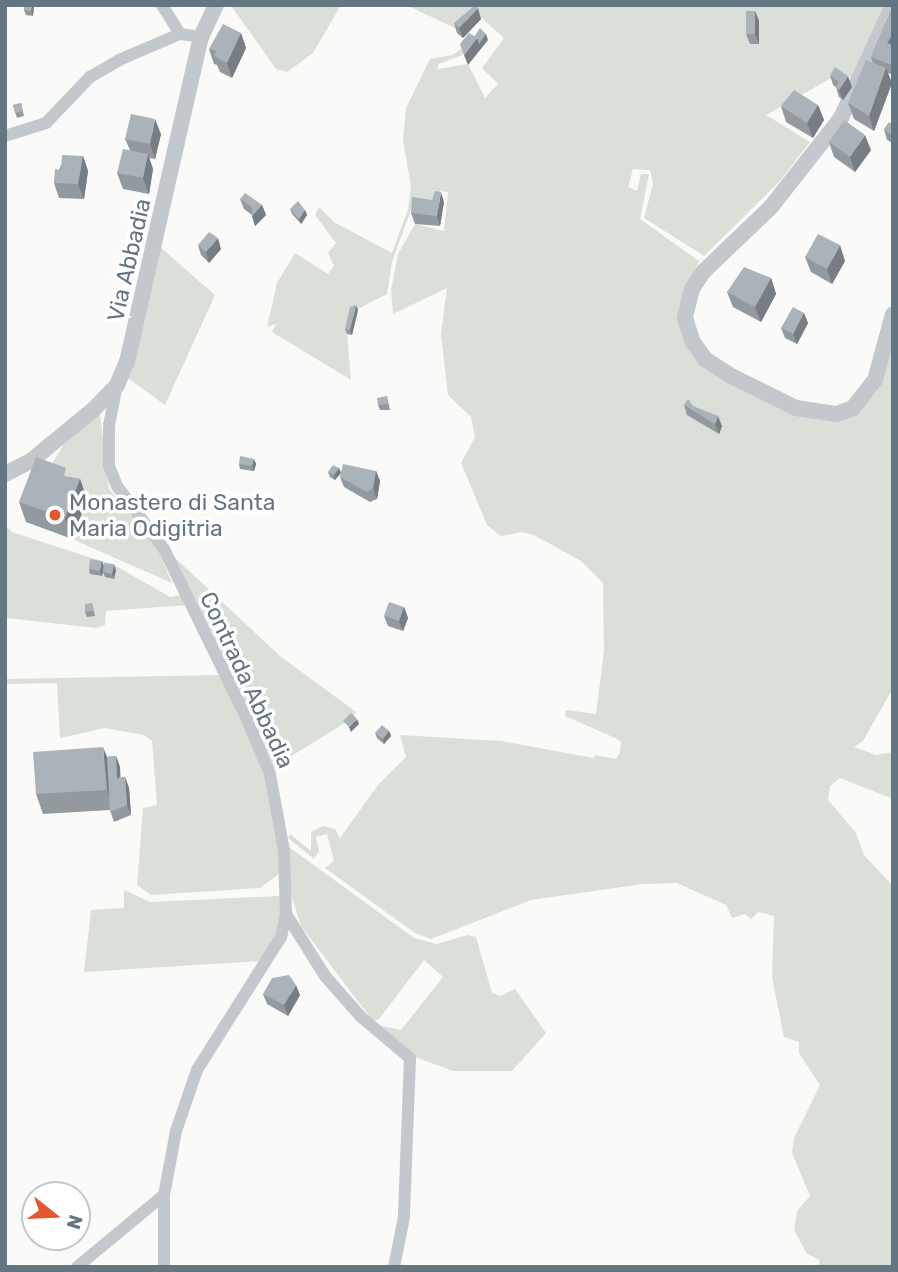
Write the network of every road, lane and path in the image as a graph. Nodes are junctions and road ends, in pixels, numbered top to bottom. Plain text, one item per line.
1 (162, 5) edge
2 (216, 5) edge
3 (893, 5) edge
4 (180, 34) junction
5 (201, 37) junction
6 (5, 136) edge
7 (893, 314) edge
8 (117, 385) junction
9 (5, 474) edge
10 (286, 914) junction
11 (163, 1195) junction
12 (77, 1267) edge
13 (164, 1267) edge
14 (394, 1267) edge

1 - 4 street
2 - 5 street, Via Abbadia
3 - 7 street
4 - 5 street
4 - 6 street
5 - 8 street, Via Abbadia
8 - 9 street, Via Abbadia
8 - 10 street, Contrada Abbadia
10 - 11 street, Contrada Abbadia
10 - 14 street
11 - 12 street
11 - 13 street, Contrada Abbadia

